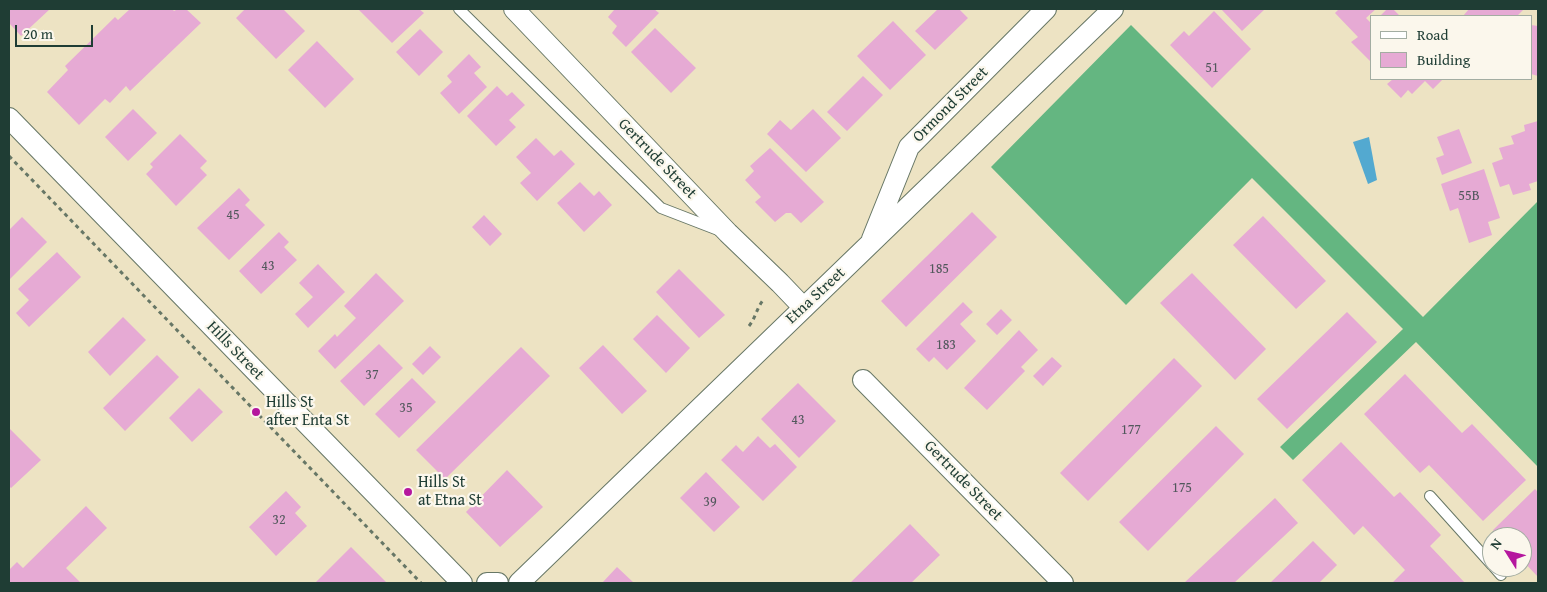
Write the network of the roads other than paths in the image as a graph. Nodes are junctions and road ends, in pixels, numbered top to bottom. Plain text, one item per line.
1 (459, 9) edge
2 (514, 9) edge
3 (1046, 9) edge
4 (1112, 9) edge
5 (9, 118) edge
6 (728, 233) junction
7 (870, 245) junction
8 (802, 308) junction
9 (863, 380) dead end
10 (1430, 496) dead end
11 (1482, 554) edge
12 (462, 583) edge
13 (488, 583) edge
14 (498, 583) edge
15 (519, 583) edge
16 (1063, 583) edge

1 - 6 lane
2 - 6 street, Gertrude Street
3 - 7 street, Ormond Street
4 - 7 street, Etna Street
5 - 12 street, Hills Street
6 - 8 street, Gertrude Street
7 - 8 street, Etna Street
8 - 15 street, Etna Street
9 - 16 street, Gertrude Street
10 - 11 lane
13 - 14 street

